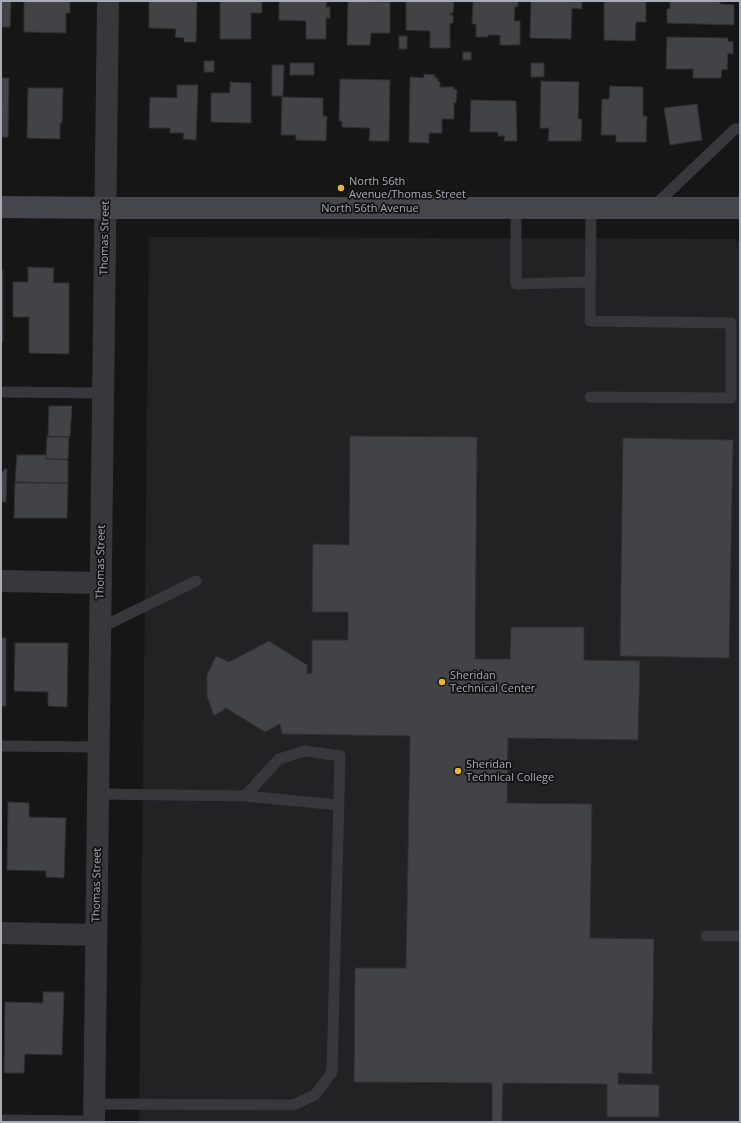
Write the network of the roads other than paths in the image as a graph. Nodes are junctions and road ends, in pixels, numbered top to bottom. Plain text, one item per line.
1 (108, 1) edge
2 (740, 129) edge
3 (1, 207) edge
4 (105, 208) junction
5 (516, 208) junction
6 (591, 208) junction
7 (651, 208) junction
8 (740, 208) edge
9 (590, 282) junction
10 (1, 392) edge
11 (103, 393) junction
12 (590, 397) dead end
13 (1, 581) edge
14 (196, 581) dead end
15 (101, 583) junction
16 (100, 628) junction
17 (1, 746) edge
18 (98, 747) junction
19 (98, 794) junction
20 (245, 796) junction
21 (339, 805) junction
22 (1, 933) edge
23 (96, 935) junction
24 (706, 936) dead end
25 (740, 936) edge
26 (94, 1116) edge
27 (1, 1120) edge

1 - 4 street, Thomas Street
2 - 7 lane
3 - 4 street, North 56th Avenue
4 - 5 street, North 56th Avenue
4 - 11 street, Thomas Street
5 - 6 street, North 56th Avenue
5 - 9 lane
6 - 7 street, North 56th Avenue
6 - 9 lane
7 - 8 street, North 56th Avenue
9 - 12 lane
10 - 11 lane
11 - 15 street, Thomas Street
13 - 15 street
14 - 16 lane
15 - 16 street, Thomas Street
16 - 18 street, Thomas Street
17 - 18 lane
18 - 19 street, Thomas Street
19 - 20 lane
19 - 23 street, Thomas Street
20 - 21 lane
20 - 21 lane
21 - 26 lane
22 - 23 street
23 - 26 street, Thomas Street
24 - 25 lane
26 - 27 lane

